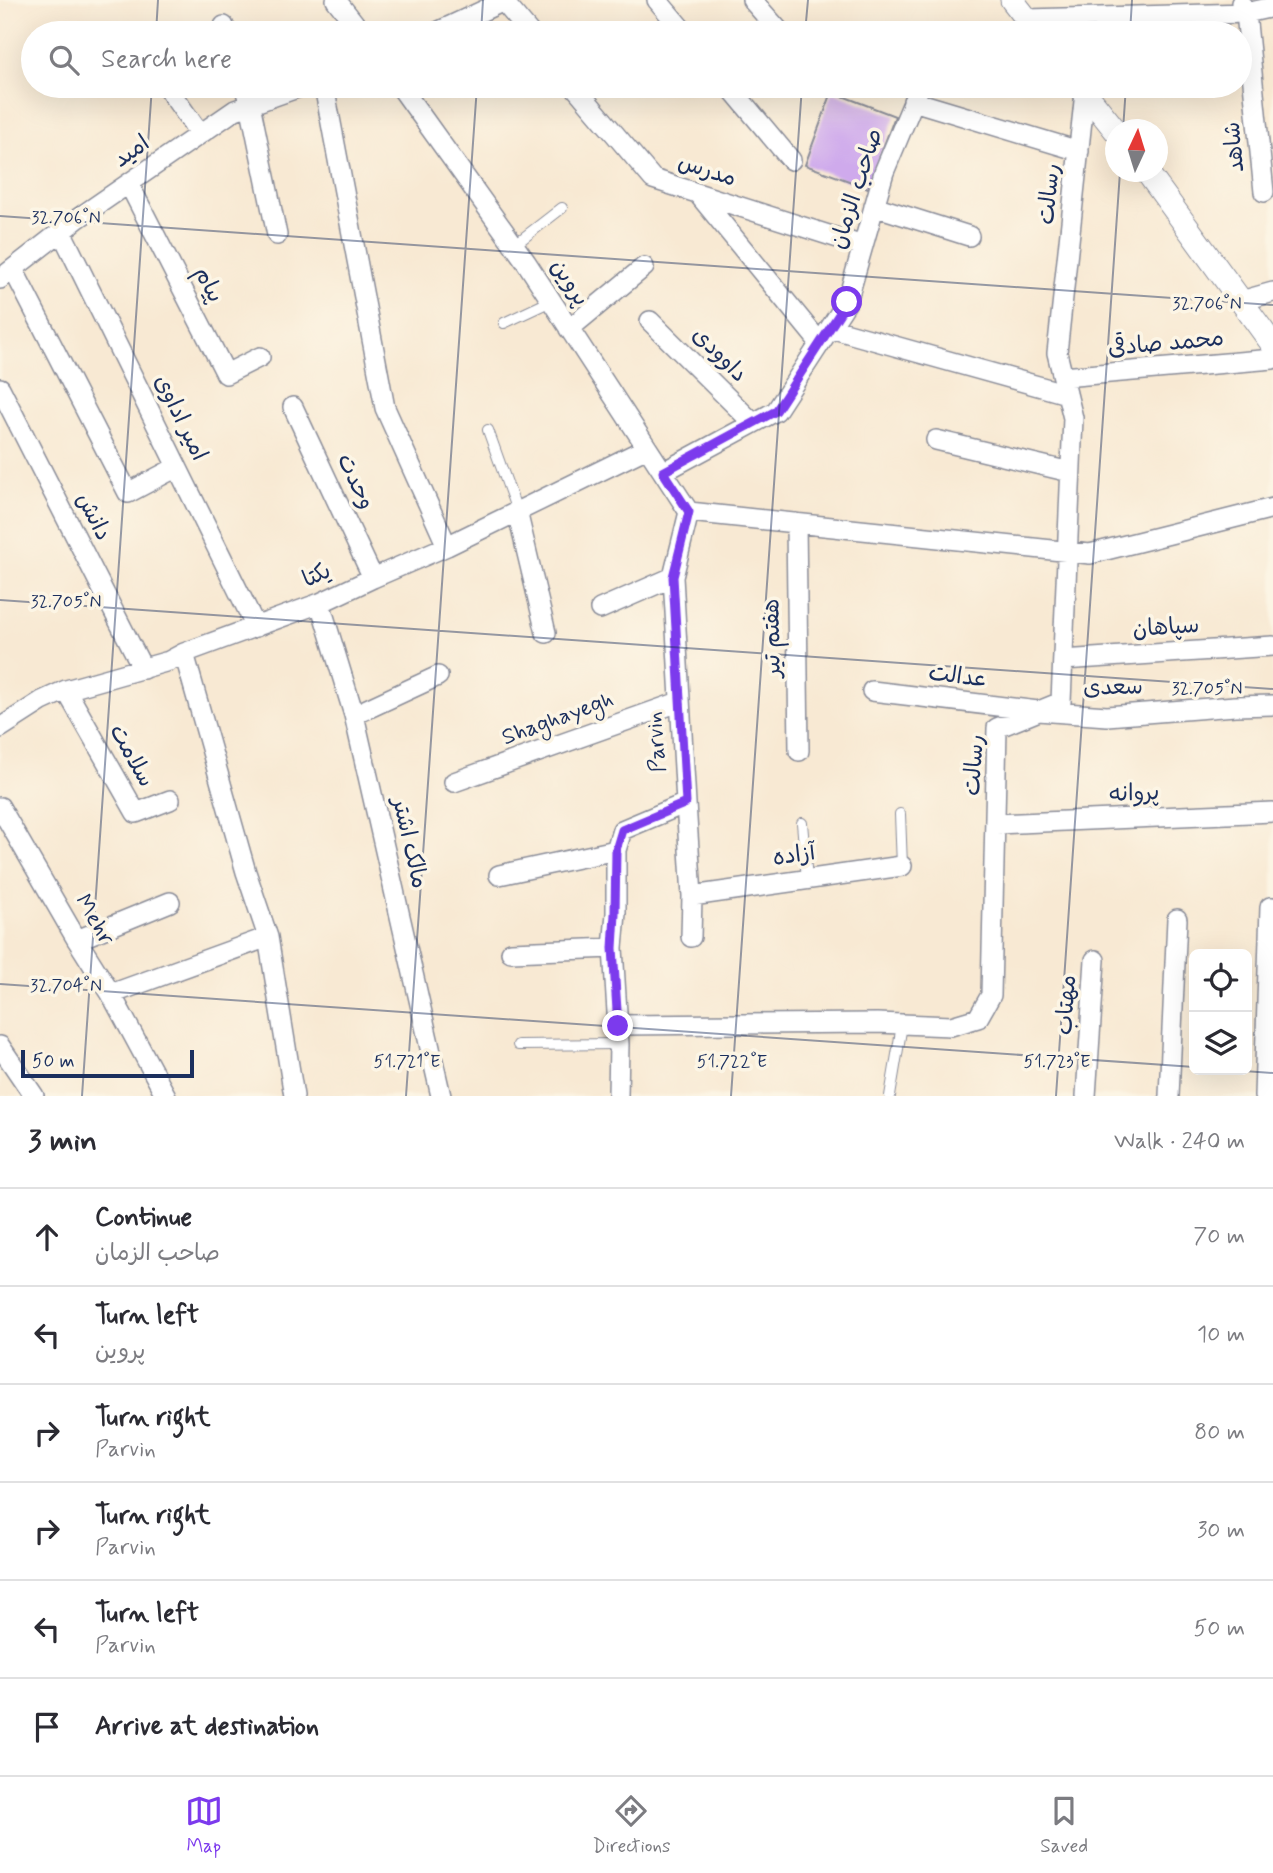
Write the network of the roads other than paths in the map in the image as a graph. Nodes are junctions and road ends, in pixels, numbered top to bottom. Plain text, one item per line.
1 (336, 0) edge
2 (657, 0) edge
3 (752, 0) edge
4 (1012, 0) edge
5 (504, 1) edge
6 (1243, 6) edge
7 (1273, 7) edge
8 (1126, 8) edge
9 (353, 21) edge
10 (461, 21) edge
11 (520, 21) edge
12 (675, 21) edge
13 (770, 21) edge
14 (1029, 21) edge
15 (1059, 21) edge
16 (1252, 86) edge
17 (174, 98) edge
18 (245, 98) edge
19 (248, 98) edge
20 (326, 98) edge
21 (408, 98) edge
22 (584, 98) edge
23 (739, 98) edge
24 (914, 98) edge
25 (930, 98) edge
26 (1082, 98) edge
27 (1089, 98) edge
28 (1106, 119) edge
29 (200, 134) junction
30 (1079, 151) junction
31 (791, 160) dead end
32 (1154, 182) edge
33 (129, 184) junction
34 (1264, 192) dead end
35 (698, 194) junction
36 (874, 206) junction
37 (562, 208) dead end
38 (61, 231) junction
39 (277, 235) dead end
40 (970, 236) dead end
41 (513, 246) junction
42 (863, 246) junction
43 (643, 267) dead end
44 (6, 274) edge
45 (1273, 292) edge
46 (551, 300) junction
47 (1241, 301) junction
48 (650, 321) dead end
49 (503, 323) dead end
50 (569, 329) junction
51 (825, 335) junction
52 (1273, 345) edge
53 (260, 357) dead end
54 (1273, 359) edge
55 (1065, 386) junction
56 (0, 388) edge
57 (293, 407) dead end
58 (753, 423) junction
59 (488, 430) dead end
60 (936, 440) dead end
61 (647, 448) junction
62 (177, 467) junction
63 (663, 472) junction
64 (1070, 472) junction
65 (1273, 508) edge
66 (517, 511) junction
67 (689, 512) junction
68 (796, 523) junction
69 (447, 546) junction
70 (1067, 551) junction
71 (673, 577) junction
72 (373, 578) junction
73 (320, 603) junction
74 (600, 609) dead end
75 (256, 627) junction
76 (546, 633) dead end
77 (1273, 646) edge
78 (184, 653) junction
79 (1063, 660) junction
80 (143, 669) junction
81 (438, 676) dead end
82 (66, 690) junction
83 (872, 691) dead end
84 (679, 702) junction
85 (1273, 705) edge
86 (1038, 711) junction
87 (354, 715) junction
88 (1, 726) edge
89 (799, 751) dead end
90 (454, 782) dead end
91 (170, 800) dead end
92 (686, 803) junction
93 (0, 807) edge
94 (1273, 813) edge
95 (900, 814) dead end
96 (802, 823) dead end
97 (996, 824) junction
98 (616, 850) junction
99 (902, 866) joint
100 (499, 875) dead end
101 (807, 879) junction
102 (692, 896) junction
103 (170, 902) dead end
104 (1273, 906) edge
105 (1177, 919) dead end
106 (268, 937) junction
107 (691, 937) dead end
108 (76, 940) junction
109 (613, 948) junction
110 (511, 952) dead end
111 (1095, 960) dead end
112 (111, 994) junction
113 (902, 1024) junction
114 (618, 1035) junction
115 (0, 1045) edge
116 (518, 1045) dead end
117 (34, 1096) edge
118 (166, 1096) edge
119 (294, 1096) edge
120 (441, 1096) edge
121 (618, 1096) edge
122 (890, 1096) edge
123 (1086, 1096) edge
124 (1169, 1096) edge
125 (1264, 1096) edge

1 - 9 street
2 - 12 street
3 - 13 street
4 - 14 street
5 - 10 street
5 - 11 street
6 - 7 street
6 - 8 street
8 - 15 street
16 - 34 street, شاهد
17 - 29 street
18 - 29 street, امید
19 - 39 street
20 - 69 street
21 - 41 street, پروین
22 - 35 street, مدرس
23 - 31 street
24 - 36 street, صاحب الزمان
25 - 30 street
26 - 30 street, رسالت
27 - 28 street
29 - 33 street, امید
30 - 55 street, رسالت
32 - 47 street
33 - 38 street, امید
33 - 53 street, پیام
35 - 42 street, مدرس
35 - 51 street
36 - 40 street
36 - 42 street, صاحب الزمان
37 - 41 lane
38 - 44 street, امید
38 - 62 street, امیر اداوی
41 - 46 street, پروین
42 - 51 street, صاحب الزمان
43 - 50 street
44 - 62 street
45 - 47 street
46 - 49 lane
46 - 50 street, پروین
47 - 52 street
48 - 58 street, داوودی
50 - 61 street, پروین
51 - 55 street
51 - 58 street, صاحب الزمان
54 - 55 street, محمد صادقی
55 - 64 street, رسالت
56 - 80 street, دانش
57 - 72 street, وحدت
58 - 63 street, صاحب الزمان
59 - 66 lane
60 - 64 street
61 - 63 street, پروین
61 - 66 street, یکتا
62 - 75 street, امیر اداوی
63 - 67 street, پروین
64 - 70 street, رسالت
65 - 70 street
66 - 69 street, یکتا
66 - 76 street
67 - 68 street
67 - 71 street, Parvin
68 - 70 street
68 - 89 street, هفتم تیر
69 - 72 street, یکتا
70 - 79 street, رسالت
71 - 74 street
71 - 84 street, Parvin
72 - 73 street, یکتا
73 - 75 street, یکتا
73 - 87 street, مالک اشتر
75 - 78 street, یکتا
77 - 79 street, سپاهان
78 - 80 street, یکتا
78 - 106 street
79 - 86 street, رسالت
80 - 82 street, یکتا
81 - 87 street
82 - 88 street, یکتا
82 - 91 street, سلامت
83 - 86 street, عدالت
84 - 90 street, Shaghayegh
84 - 92 street, Parvin
85 - 86 street, سعدی
86 - 97 street, رسالت
87 - 120 street, مالک اشتر
92 - 98 street, Parvin
92 - 102 street
93 - 108 street, Mehr
94 - 97 street, پروانه
95 - 99 lane
96 - 101 lane
97 - 113 street, رسالت
98 - 100 street
98 - 109 street
99 - 101 street, آزاده
101 - 102 street, آزاده
102 - 107 street
103 - 108 street
104 - 125 street
105 - 124 street
106 - 112 street
106 - 119 street
108 - 112 street, Mehr
109 - 110 street
109 - 114 street
111 - 123 street, مهتاب
112 - 118 street, Mehr
113 - 114 street
113 - 122 lane
114 - 116 lane
114 - 121 street
115 - 117 street

